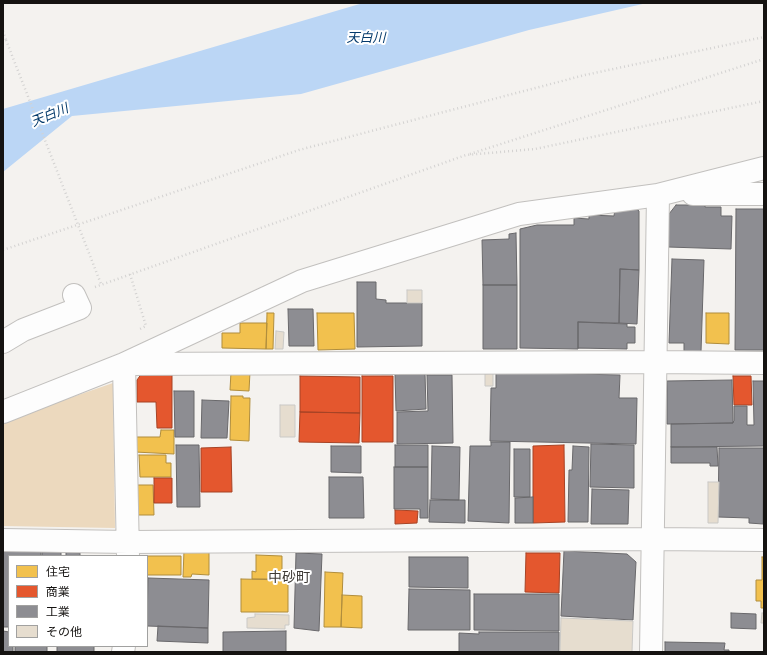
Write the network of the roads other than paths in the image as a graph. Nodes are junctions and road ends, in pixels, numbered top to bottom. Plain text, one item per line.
1 (764, 168) edge
2 (764, 194) edge
3 (658, 195) junction
4 (74, 295) road end
5 (3, 342) edge
6 (655, 362) junction
7 (764, 363) edge
8 (124, 364) junction
9 (3, 412) edge
10 (653, 539) junction
11 (3, 540) edge
12 (764, 540) edge
13 (128, 549) edge
14 (651, 652) edge

1 - 3 street
2 - 3 street
3 - 6 street
3 - 8 street
4 - 5 street
6 - 7 street
6 - 8 street
6 - 10 street
8 - 9 street
8 - 13 street
10 - 12 street
10 - 13 street
10 - 14 street
11 - 13 street

